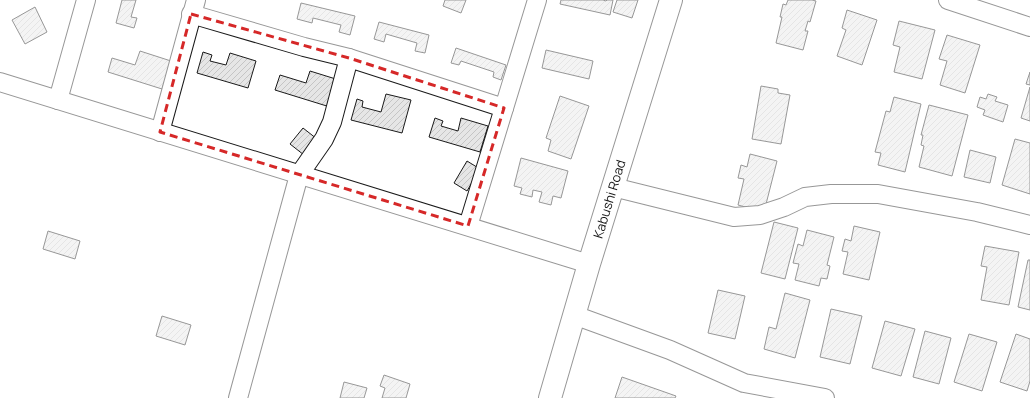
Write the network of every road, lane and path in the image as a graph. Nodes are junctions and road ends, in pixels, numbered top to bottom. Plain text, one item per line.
1 (86, 0) edge
2 (537, 0) edge
3 (670, 0) edge
4 (948, 0) edge
5 (194, 7) edge
6 (1030, 27) edge
7 (349, 58) junction
8 (0, 82) edge
9 (58, 100) junction
10 (504, 108) junction
11 (160, 132) junction
12 (299, 175) junction
13 (613, 187) junction
14 (1030, 225) edge
15 (468, 226) junction
16 (589, 264) junction
17 (574, 315) junction
18 (742, 391) edge
19 (238, 398) edge
20 (550, 398) edge
21 (825, 398) edge

1 - 9 street
2 - 10 street
3 - 13 main road, Kabushi Road
4 - 6 street
5 - 7 street
5 - 11 street
7 - 10 street
7 - 12 street
8 - 9 street
9 - 11 street
10 - 15 street
11 - 12 street
12 - 15 street
12 - 19 street
13 - 14 street
13 - 16 main road, Kabushi Road
15 - 16 street
16 - 17 main road, Kabushi Road
17 - 18 street
17 - 20 main road, Kabushi Road
18 - 21 street

